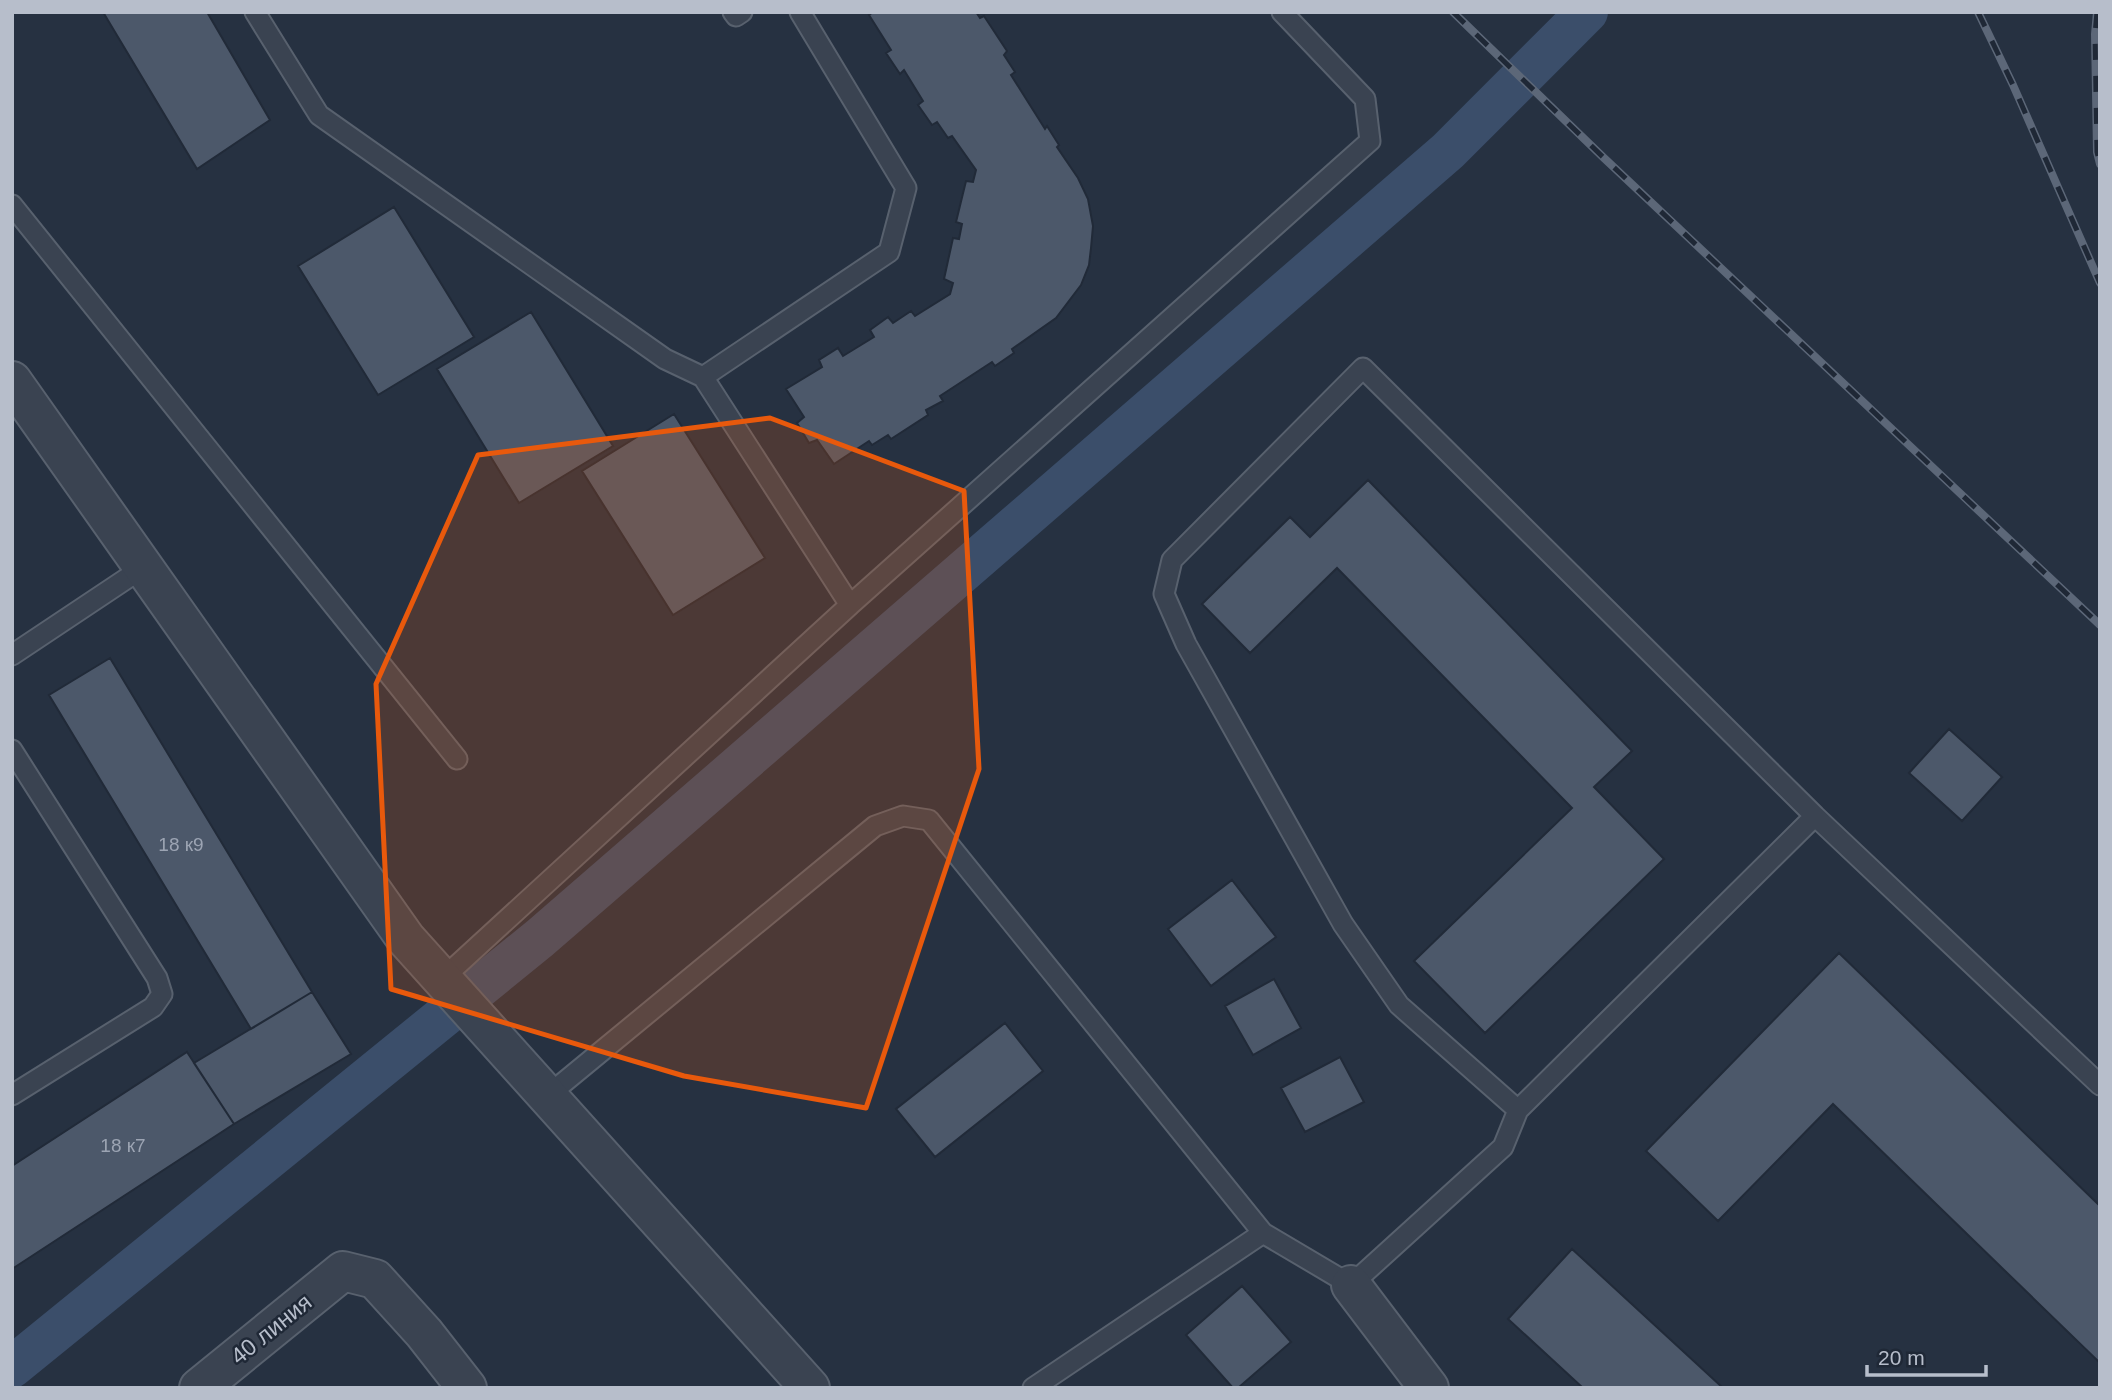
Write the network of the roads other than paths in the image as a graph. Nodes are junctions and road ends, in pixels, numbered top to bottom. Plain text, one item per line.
1 (255, 12) edge
2 (733, 12) edge
3 (742, 12) edge
4 (800, 12) edge
5 (1282, 12) edge
6 (12, 205) edge
7 (703, 377) junction
8 (12, 381) edge
9 (144, 567) junction
10 (850, 605) junction
11 (12, 655) edge
12 (12, 750) edge
13 (457, 759) dead end
14 (1815, 816) junction
15 (442, 979) junction
16 (534, 1083) junction
17 (2100, 1085) edge
18 (12, 1095) edge
19 (1518, 1110) junction
20 (1263, 1233) junction
21 (1351, 1285) junction
22 (199, 1388) edge
23 (467, 1388) edge
24 (810, 1388) edge
25 (1032, 1388) edge
26 (1429, 1388) edge

1 - 7 lane
2 - 3 lane
4 - 7 lane
5 - 10 lane
6 - 13 lane
7 - 10 lane
8 - 9 street
9 - 11 lane
9 - 15 street
10 - 15 lane
12 - 18 lane
14 - 17 lane
14 - 19 lane
14 - 19 lane
15 - 16 street
16 - 20 lane
16 - 24 street
19 - 21 lane
20 - 21 lane
20 - 25 lane
21 - 26 street
22 - 23 street, 40 линия

